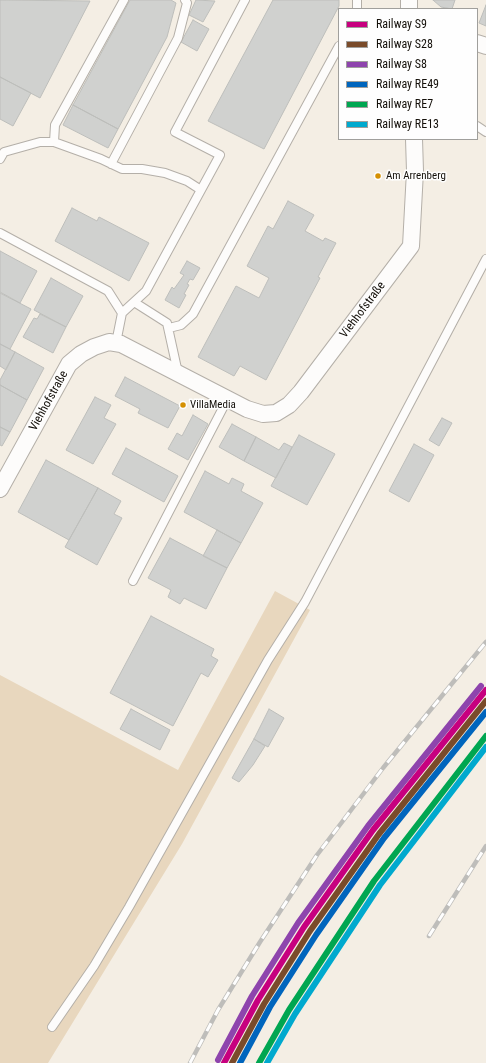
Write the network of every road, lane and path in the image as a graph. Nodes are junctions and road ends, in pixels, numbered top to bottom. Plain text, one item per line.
1 (124, 0) edge
2 (185, 0) edge
3 (245, 0) edge
4 (338, 48) edge
5 (414, 140) edge
6 (54, 142) junction
7 (0, 159) edge
8 (111, 164) junction
9 (201, 190) junction
10 (0, 232) edge
11 (486, 259) edge
12 (134, 302) junction
13 (122, 313) junction
14 (168, 328) junction
15 (116, 343) junction
16 (178, 375) junction
17 (227, 400) junction
18 (0, 489) edge
19 (133, 582) dead end
20 (52, 1027) dead end

1 - 6 lane
2 - 8 lane
3 - 9 lane
4 - 14 lane
5 - 17 street, Viehhofstraße
6 - 7 lane
6 - 8 lane
8 - 9 lane
9 - 12 lane
10 - 13 lane
11 - 20 lane
12 - 13 lane
12 - 14 lane
13 - 15 lane
14 - 16 lane
15 - 16 street, Viehhofstraße
15 - 18 street, Viehhofstraße
16 - 17 street, Viehhofstraße
17 - 19 lane

